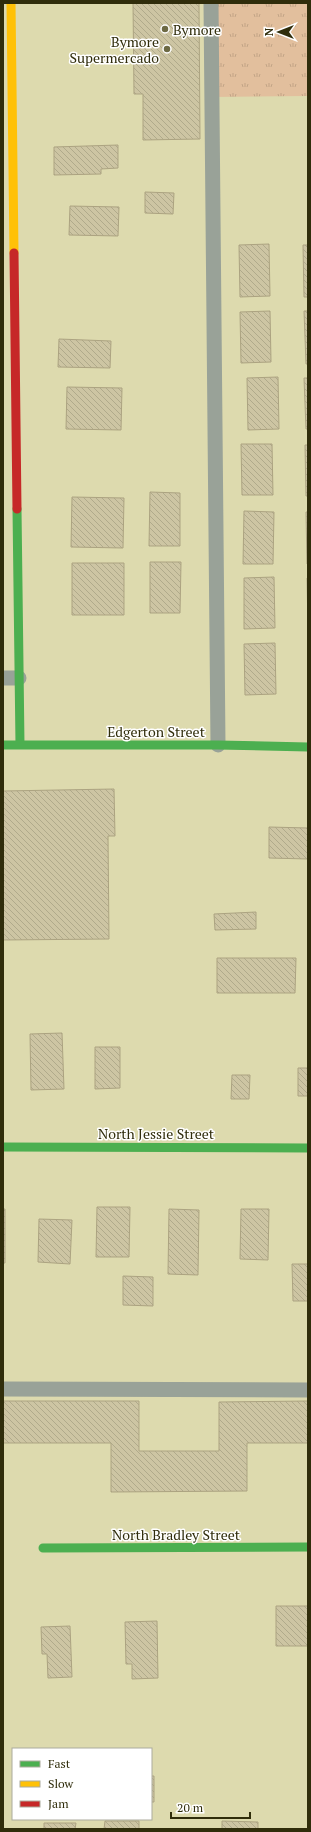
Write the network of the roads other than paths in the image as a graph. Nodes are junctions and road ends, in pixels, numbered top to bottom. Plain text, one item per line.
1 (11, 3) edge
2 (211, 3) edge
3 (8, 131) edge
4 (3, 678) edge
5 (19, 678) junction
6 (3, 745) edge
7 (20, 745) junction
8 (218, 745) junction
9 (308, 747) edge
10 (3, 1147) edge
11 (308, 1148) edge
12 (3, 1389) edge
13 (308, 1390) edge
14 (308, 1547) edge
15 (43, 1548) dead end

1 - 3 street
2 - 8 lane
3 - 5 street
4 - 5 lane
5 - 7 street
6 - 7 street, Edgerton Street
7 - 8 street, Edgerton Street
8 - 9 street, Edgerton Street
10 - 11 street, North Jessie Street
12 - 13 lane
14 - 15 street, North Bradley Street

